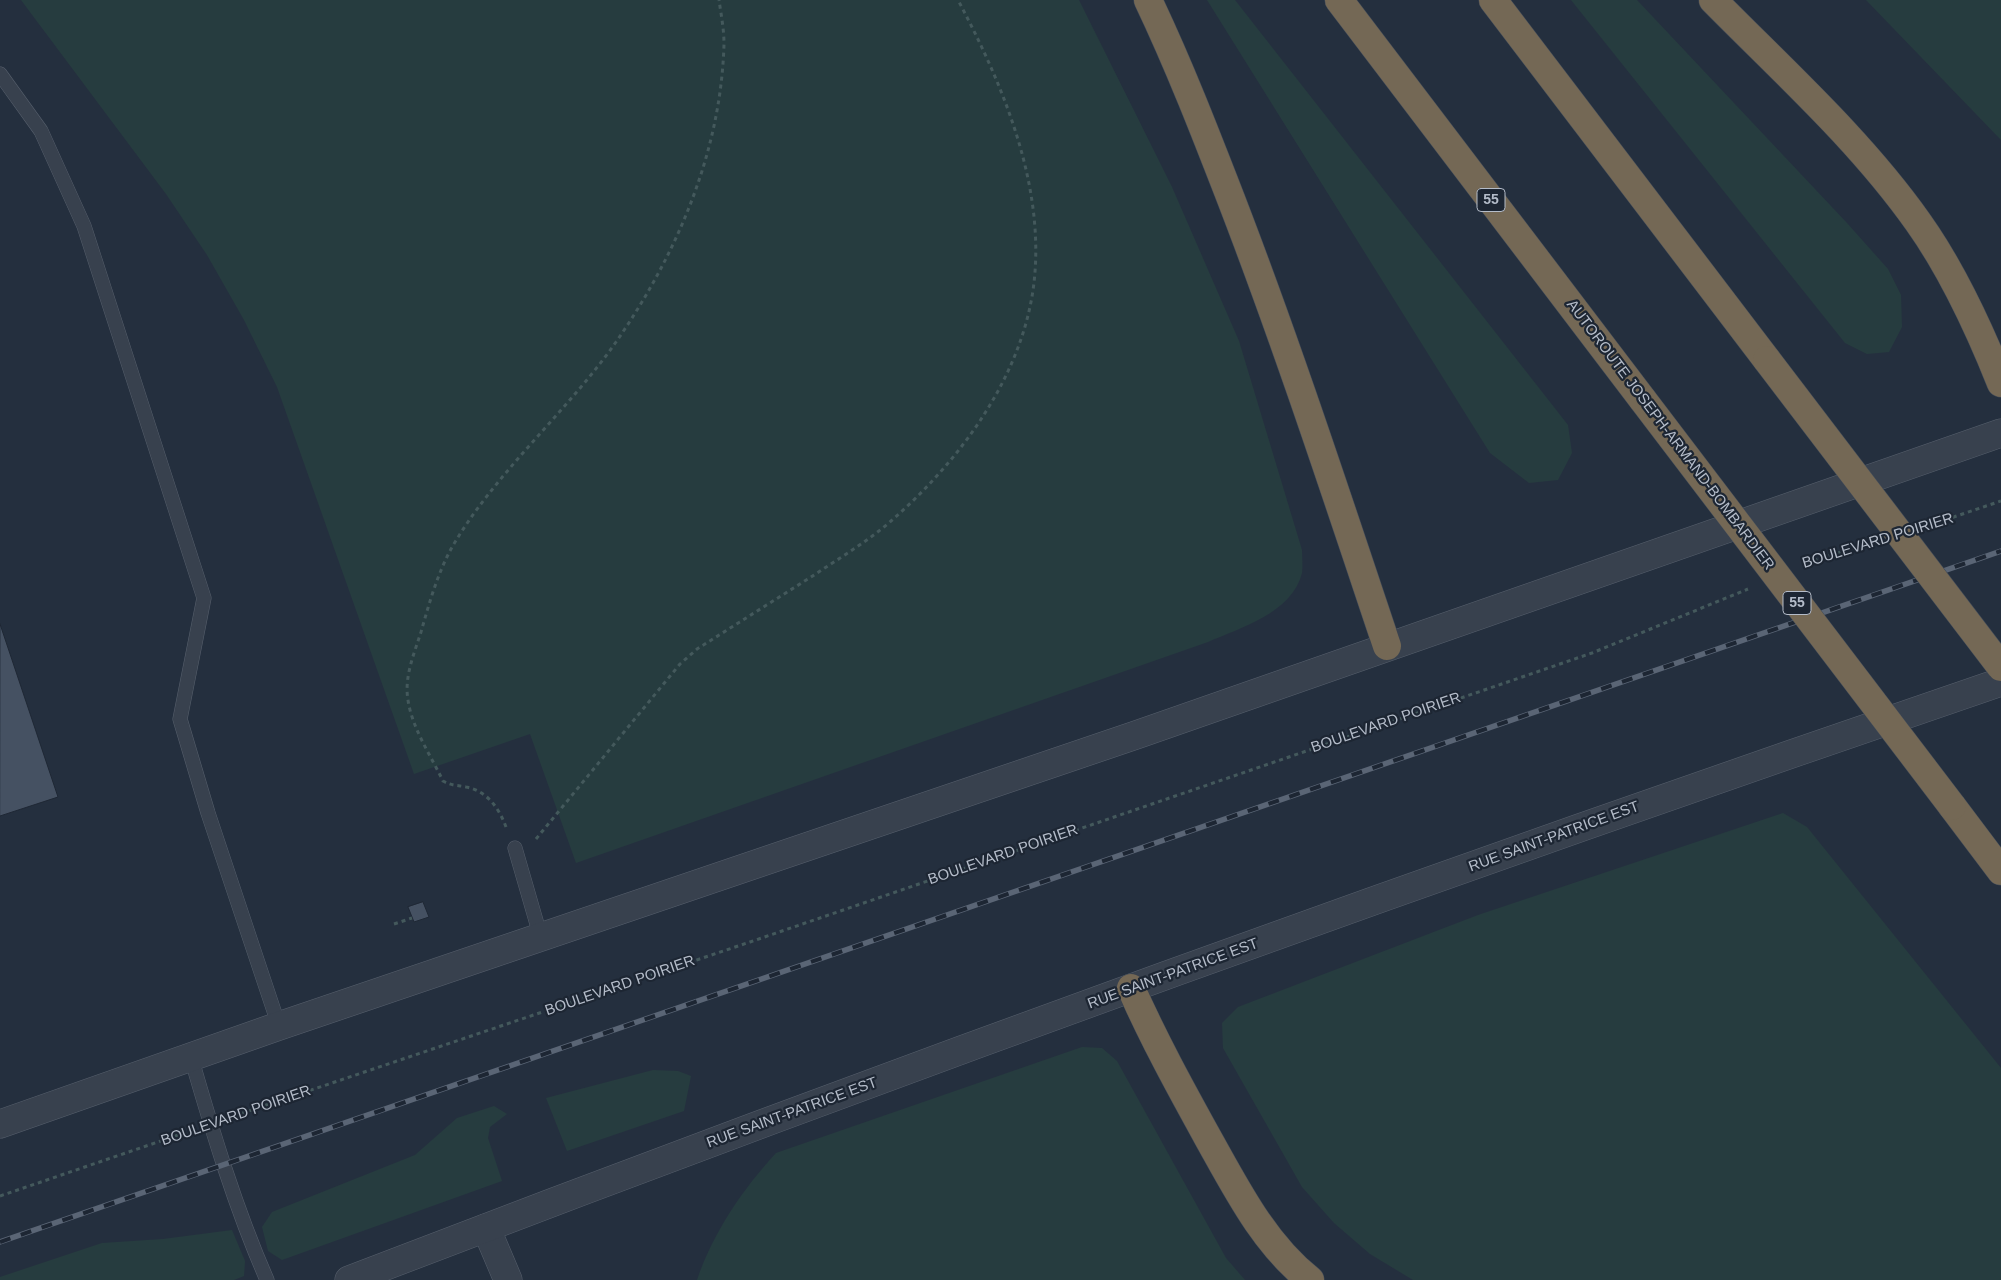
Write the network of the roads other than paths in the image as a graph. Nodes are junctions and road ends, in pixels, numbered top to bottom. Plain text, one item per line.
1 (1148, 0) edge
2 (1339, 0) edge
3 (1493, 0) edge
4 (1713, 0) edge
5 (0, 74) edge
6 (2001, 383) edge
7 (2001, 433) edge
8 (1387, 646) junction
9 (2001, 667) edge
10 (2001, 682) edge
11 (515, 848) road end
12 (2001, 870) edge
13 (542, 938) junction
14 (1131, 988) junction
15 (279, 1026) junction
16 (191, 1057) junction
17 (0, 1124) edge
18 (486, 1228) junction
19 (267, 1280) edge
20 (349, 1280) edge
21 (508, 1280) edge
22 (1310, 1280) edge

1 - 8 highway
2 - 12 highway, AUTOROUTE JOSEPH-ARMAND-BOMBARDIER / 55, bridge
3 - 9 highway, bridge
4 - 6 highway
5 - 15 lane
7 - 8 street
8 - 13 street
10 - 14 street, RUE SAINT-PATRICE EST
11 - 13 lane
13 - 15 street
14 - 18 street, RUE SAINT-PATRICE EST
14 - 22 highway
15 - 16 street
16 - 17 street
16 - 19 lane
18 - 20 street, RUE SAINT-PATRICE EST
18 - 21 street

